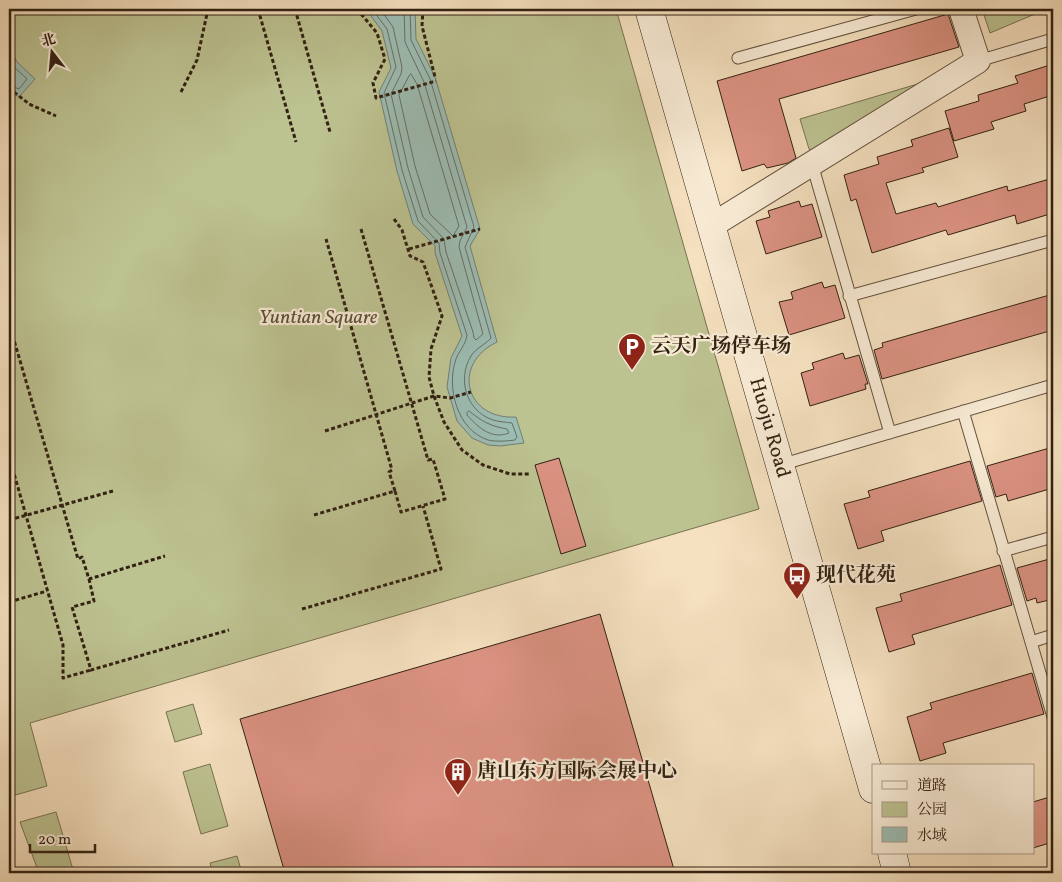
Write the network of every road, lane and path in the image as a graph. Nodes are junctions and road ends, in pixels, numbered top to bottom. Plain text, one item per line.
1 (208, 9) edge
2 (258, 9) edge
3 (295, 9) edge
4 (357, 9) edge
5 (423, 9) edge
6 (649, 9) edge
7 (916, 9) edge
8 (960, 9) edge
9 (1053, 39) edge
10 (738, 58) dead end
11 (978, 61) junction
12 (9, 88) edge
13 (181, 92) dead end
14 (56, 116) dead end
15 (330, 132) dead end
16 (296, 142) dead end
17 (812, 164) junction
18 (394, 220) dead end
19 (712, 226) junction
20 (361, 229) dead end
21 (480, 229) dead end
22 (326, 239) dead end
23 (1053, 240) edge
24 (409, 249) junction
25 (849, 296) junction
26 (9, 322) edge
27 (1053, 385) edge
28 (471, 392) dead end
29 (434, 396) junction
30 (412, 404) junction
31 (963, 411) junction
32 (325, 431) dead end
33 (890, 433) junction
34 (9, 456) edge
35 (780, 465) junction
36 (530, 474) dead end
37 (113, 491) dead end
38 (395, 491) junction
39 (62, 505) junction
40 (423, 506) junction
41 (26, 515) junction
42 (314, 515) dead end
43 (9, 520) edge
44 (1053, 537) edge
45 (1003, 551) junction
46 (165, 556) dead end
47 (89, 579) junction
48 (48, 591) junction
49 (9, 602) edge
50 (302, 609) dead end
51 (228, 630) dead end
52 (1053, 636) edge
53 (1031, 642) junction
54 (91, 670) junction
55 (1053, 717) edge
56 (872, 786) edge
57 (892, 854) edge
58 (897, 873) edge

1 - 13 path
2 - 16 path
3 - 15 path
4 - 5 path
6 - 19 street, Huoju Road
7 - 10 lane
8 - 11 street
9 - 11 lane
11 - 17 street
12 - 14 path
17 - 19 street
17 - 25 lane
18 - 24 path
19 - 35 street, Huoju Road
20 - 30 path
21 - 24 path
22 - 38 path
23 - 25 lane
24 - 29 path
25 - 33 lane
26 - 39 path
27 - 31 lane
28 - 29 path
29 - 30 path
29 - 36 path
30 - 32 path
30 - 40 path
31 - 33 lane
31 - 45 lane
33 - 35 lane
34 - 41 path
35 - 56 street, Huoju Road
37 - 39 path
38 - 40 path
38 - 42 path
39 - 41 path
39 - 47 path
40 - 50 path
41 - 43 path
41 - 48 path
44 - 45 lane
45 - 53 lane
46 - 47 path
47 - 54 path
48 - 49 path
48 - 54 path
51 - 54 path
52 - 53 lane
53 - 55 lane
57 - 58 street

